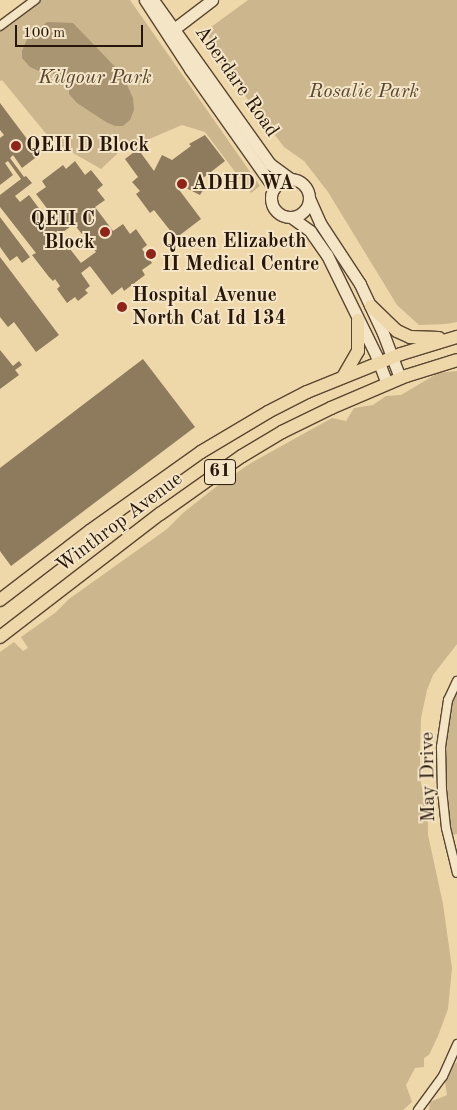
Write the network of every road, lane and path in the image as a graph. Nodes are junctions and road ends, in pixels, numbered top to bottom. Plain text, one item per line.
1 (35, 0) edge
2 (145, 0) edge
3 (153, 0) edge
4 (212, 0) edge
5 (0, 26) edge
6 (171, 31) junction
7 (292, 180) junction
8 (274, 188) junction
9 (309, 198) junction
10 (291, 217) junction
11 (371, 306) junction
12 (358, 320) junction
13 (454, 338) edge
14 (393, 357) junction
15 (457, 360) edge
16 (379, 363) junction
17 (342, 377) junction
18 (400, 378) junction
19 (387, 383) junction
20 (0, 600) edge
21 (0, 636) edge
22 (457, 680) edge
23 (457, 873) edge
24 (457, 1044) edge
25 (418, 1110) edge

1 - 5 street
2 - 6 main road, Aberdare Road
3 - 6 main road, Aberdare Road
4 - 6 main road
6 - 7 main road, Aberdare Road
6 - 8 main road, Aberdare Road
7 - 8 main road
7 - 9 main road
8 - 10 main road
9 - 10 main road
9 - 11 main road
10 - 12 main road
11 - 13 main road
11 - 14 main road
12 - 16 main road
12 - 17 main road
13 - 14 main road, 61
14 - 16 main road, Winthrop Avenue / 61
14 - 18 main road
15 - 18 main road, 61
16 - 17 main road, Winthrop Avenue / 61
16 - 19 main road
17 - 20 main road, Winthrop Avenue / 61
18 - 19 main road, Winthrop Avenue / 61
19 - 21 main road, Winthrop Avenue / 61
22 - 23 street, May Drive
24 - 25 street

